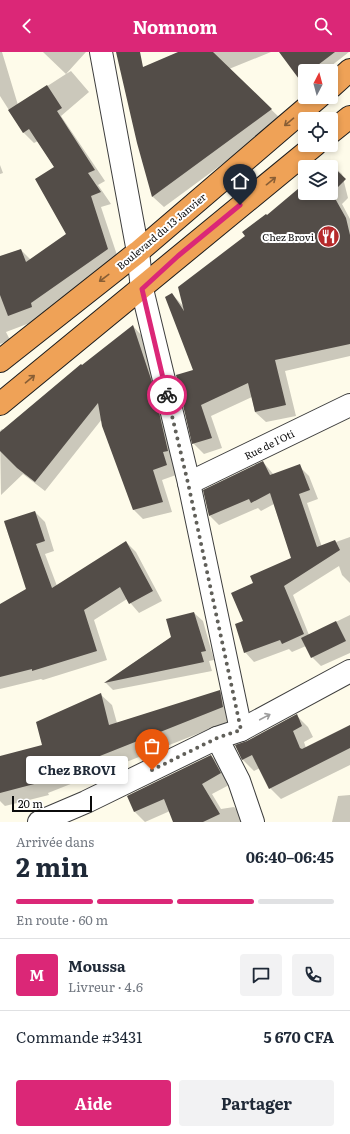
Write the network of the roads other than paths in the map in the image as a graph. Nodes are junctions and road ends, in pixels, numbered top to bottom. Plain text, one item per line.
1 (101, 52) edge
2 (350, 70) edge
3 (338, 80) edge
4 (311, 104) edge
5 (350, 117) edge
6 (338, 126) edge
7 (306, 152) edge
8 (138, 252) junction
9 (142, 289) junction
10 (0, 361) edge
11 (0, 404) edge
12 (350, 405) edge
13 (188, 483) junction
14 (350, 671) edge
15 (241, 730) junction
16 (217, 738) junction
17 (84, 812) edge
18 (39, 822) edge
19 (253, 822) edge

1 - 8 street
2 - 3 highway
4 -> 8 highway, Boulevard du 13 Janvier
5 - 6 highway
9 -> 7 highway
8 - 9 street
8 -> 10 highway, Boulevard du 13 Janvier
11 -> 9 highway
9 - 13 street
12 - 13 street, Rue de l'Oti
13 - 15 street
15 -> 14 street
15 - 16 street
16 - 17 street
16 - 19 street
17 - 18 street

